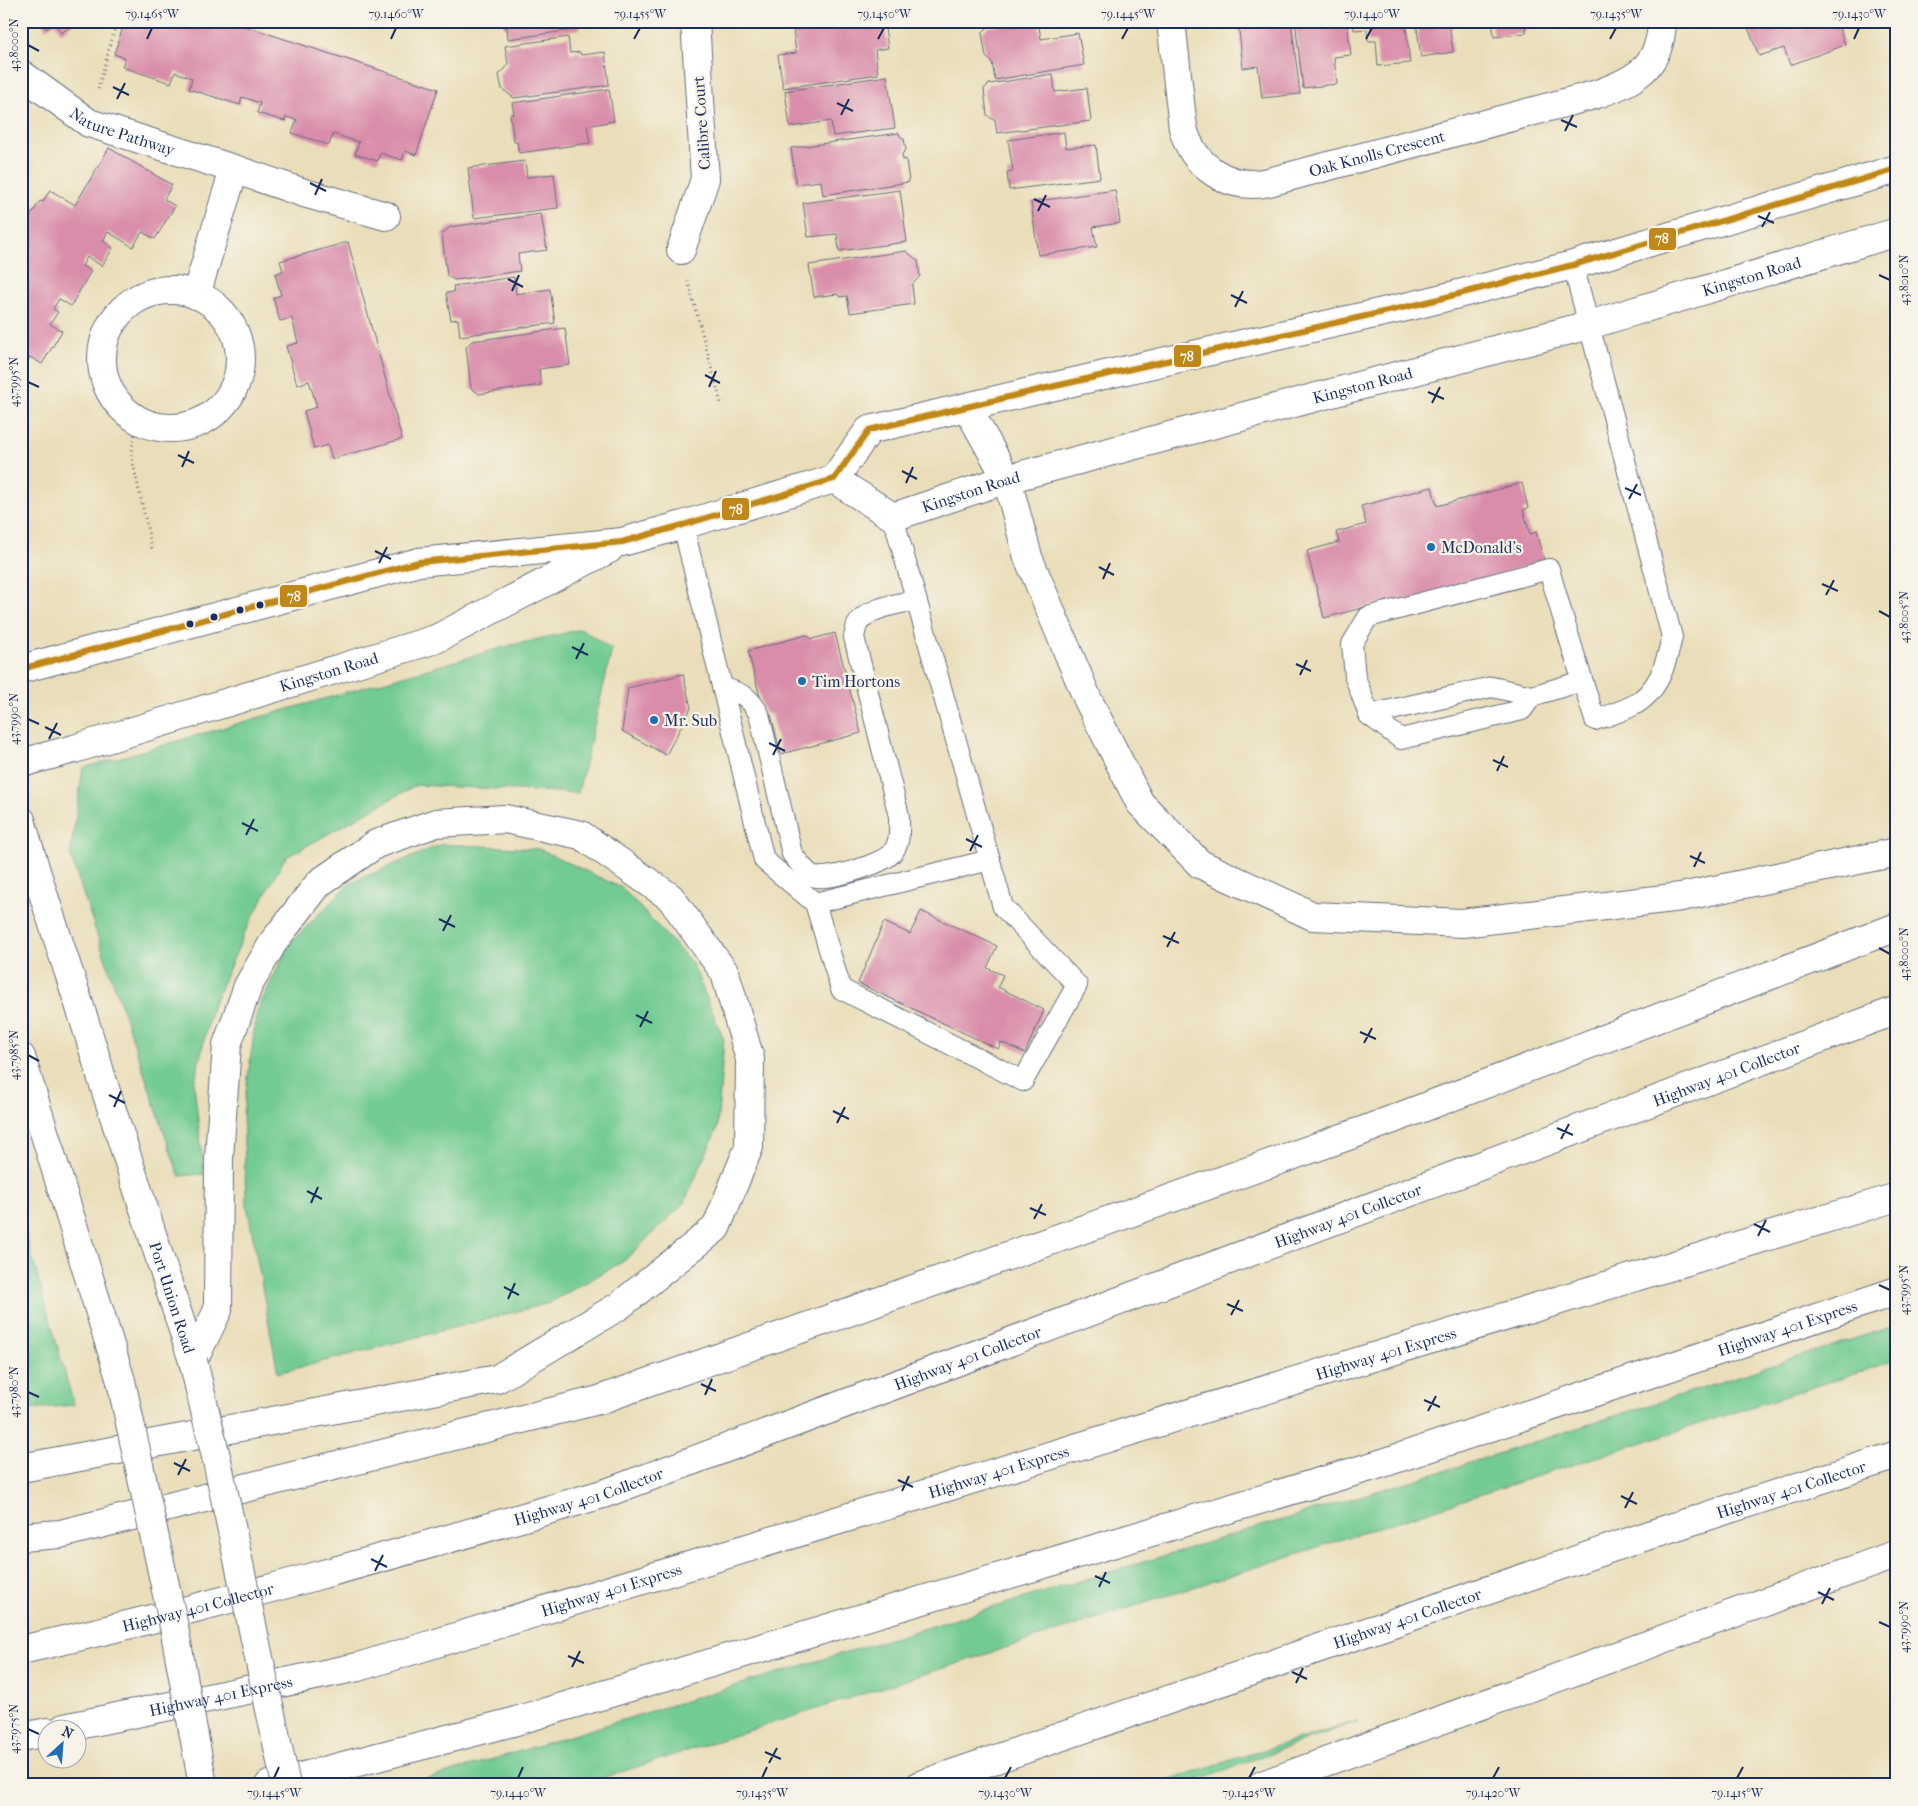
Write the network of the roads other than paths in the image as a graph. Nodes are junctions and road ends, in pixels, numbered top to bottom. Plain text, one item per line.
1 (695, 21) edge
2 (1171, 21) edge
3 (1662, 21) edge
4 (21, 74) edge
5 (234, 169) junction
6 (1897, 170) edge
7 (386, 216) dead end
8 (1897, 232) edge
9 (680, 250) road end
10 (1573, 265) junction
11 (196, 295) junction
12 (1589, 324) junction
13 (967, 407) junction
14 (834, 479) junction
15 (1007, 479) junction
16 (893, 517) junction
17 (683, 525) junction
18 (622, 542) junction
19 (916, 600) junction
20 (21, 669) edge
21 (1582, 681) junction
22 (722, 688) junction
23 (1532, 696) junction
24 (1369, 715) junction
25 (21, 763) edge
26 (21, 820) edge
27 (1897, 852) edge
28 (990, 860) junction
29 (815, 903) junction
30 (1897, 927) edge
31 (1897, 1010) edge
32 (21, 1057) edge
33 (1897, 1197) edge
34 (1897, 1291) edge
35 (193, 1362) junction
36 (1897, 1455) edge
37 (21, 1468) edge
38 (21, 1537) edge
39 (1897, 1554) edge
40 (21, 1650) edge
41 (88, 1723) edge
42 (38, 1734) edge
43 (21, 1737) edge
44 (203, 1785) edge
45 (269, 1785) edge
46 (286, 1785) edge
47 (920, 1785) edge
48 (1262, 1785) edge

1 - 9 main road, Calibre Court
2 - 3 main road, Oak Knolls Crescent
4 - 5 main road, Nature Pathway
5 - 7 main road, Nature Pathway
5 - 11 main road
6 - 10 main road
8 - 12 main road, Kingston Road
10 - 12 lane
10 - 13 main road
11 - 11 main road
12 - 15 main road, Kingston Road
12 - 21 lane
13 - 14 main road
13 - 15 main road
14 - 16 main road
14 - 17 main road, Kingston Road
15 - 16 main road, Kingston Road
15 - 27 main road
16 - 19 lane
17 - 18 main road, Kingston Road
17 - 22 lane
18 - 20 main road, Kingston Road
18 - 25 main road, Kingston Road
19 - 22 lane
19 - 28 lane
21 - 23 lane
21 - 24 lane
22 - 29 lane
23 - 24 lane
23 - 24 lane
26 - 35 main road, Port Union Road
28 - 29 lane
28 - 29 lane
30 - 38 main road
31 - 40 main road, Highway 401 Collector
32 - 44 main road, bridge
33 - 41 main road, Highway 401 Express
34 - 45 main road, Highway 401 Express
35 - 37 main road
35 - 46 main road, Port Union Road, bridge
36 - 47 main road, Highway 401 Collector
39 - 48 main road
42 - 43 main road

